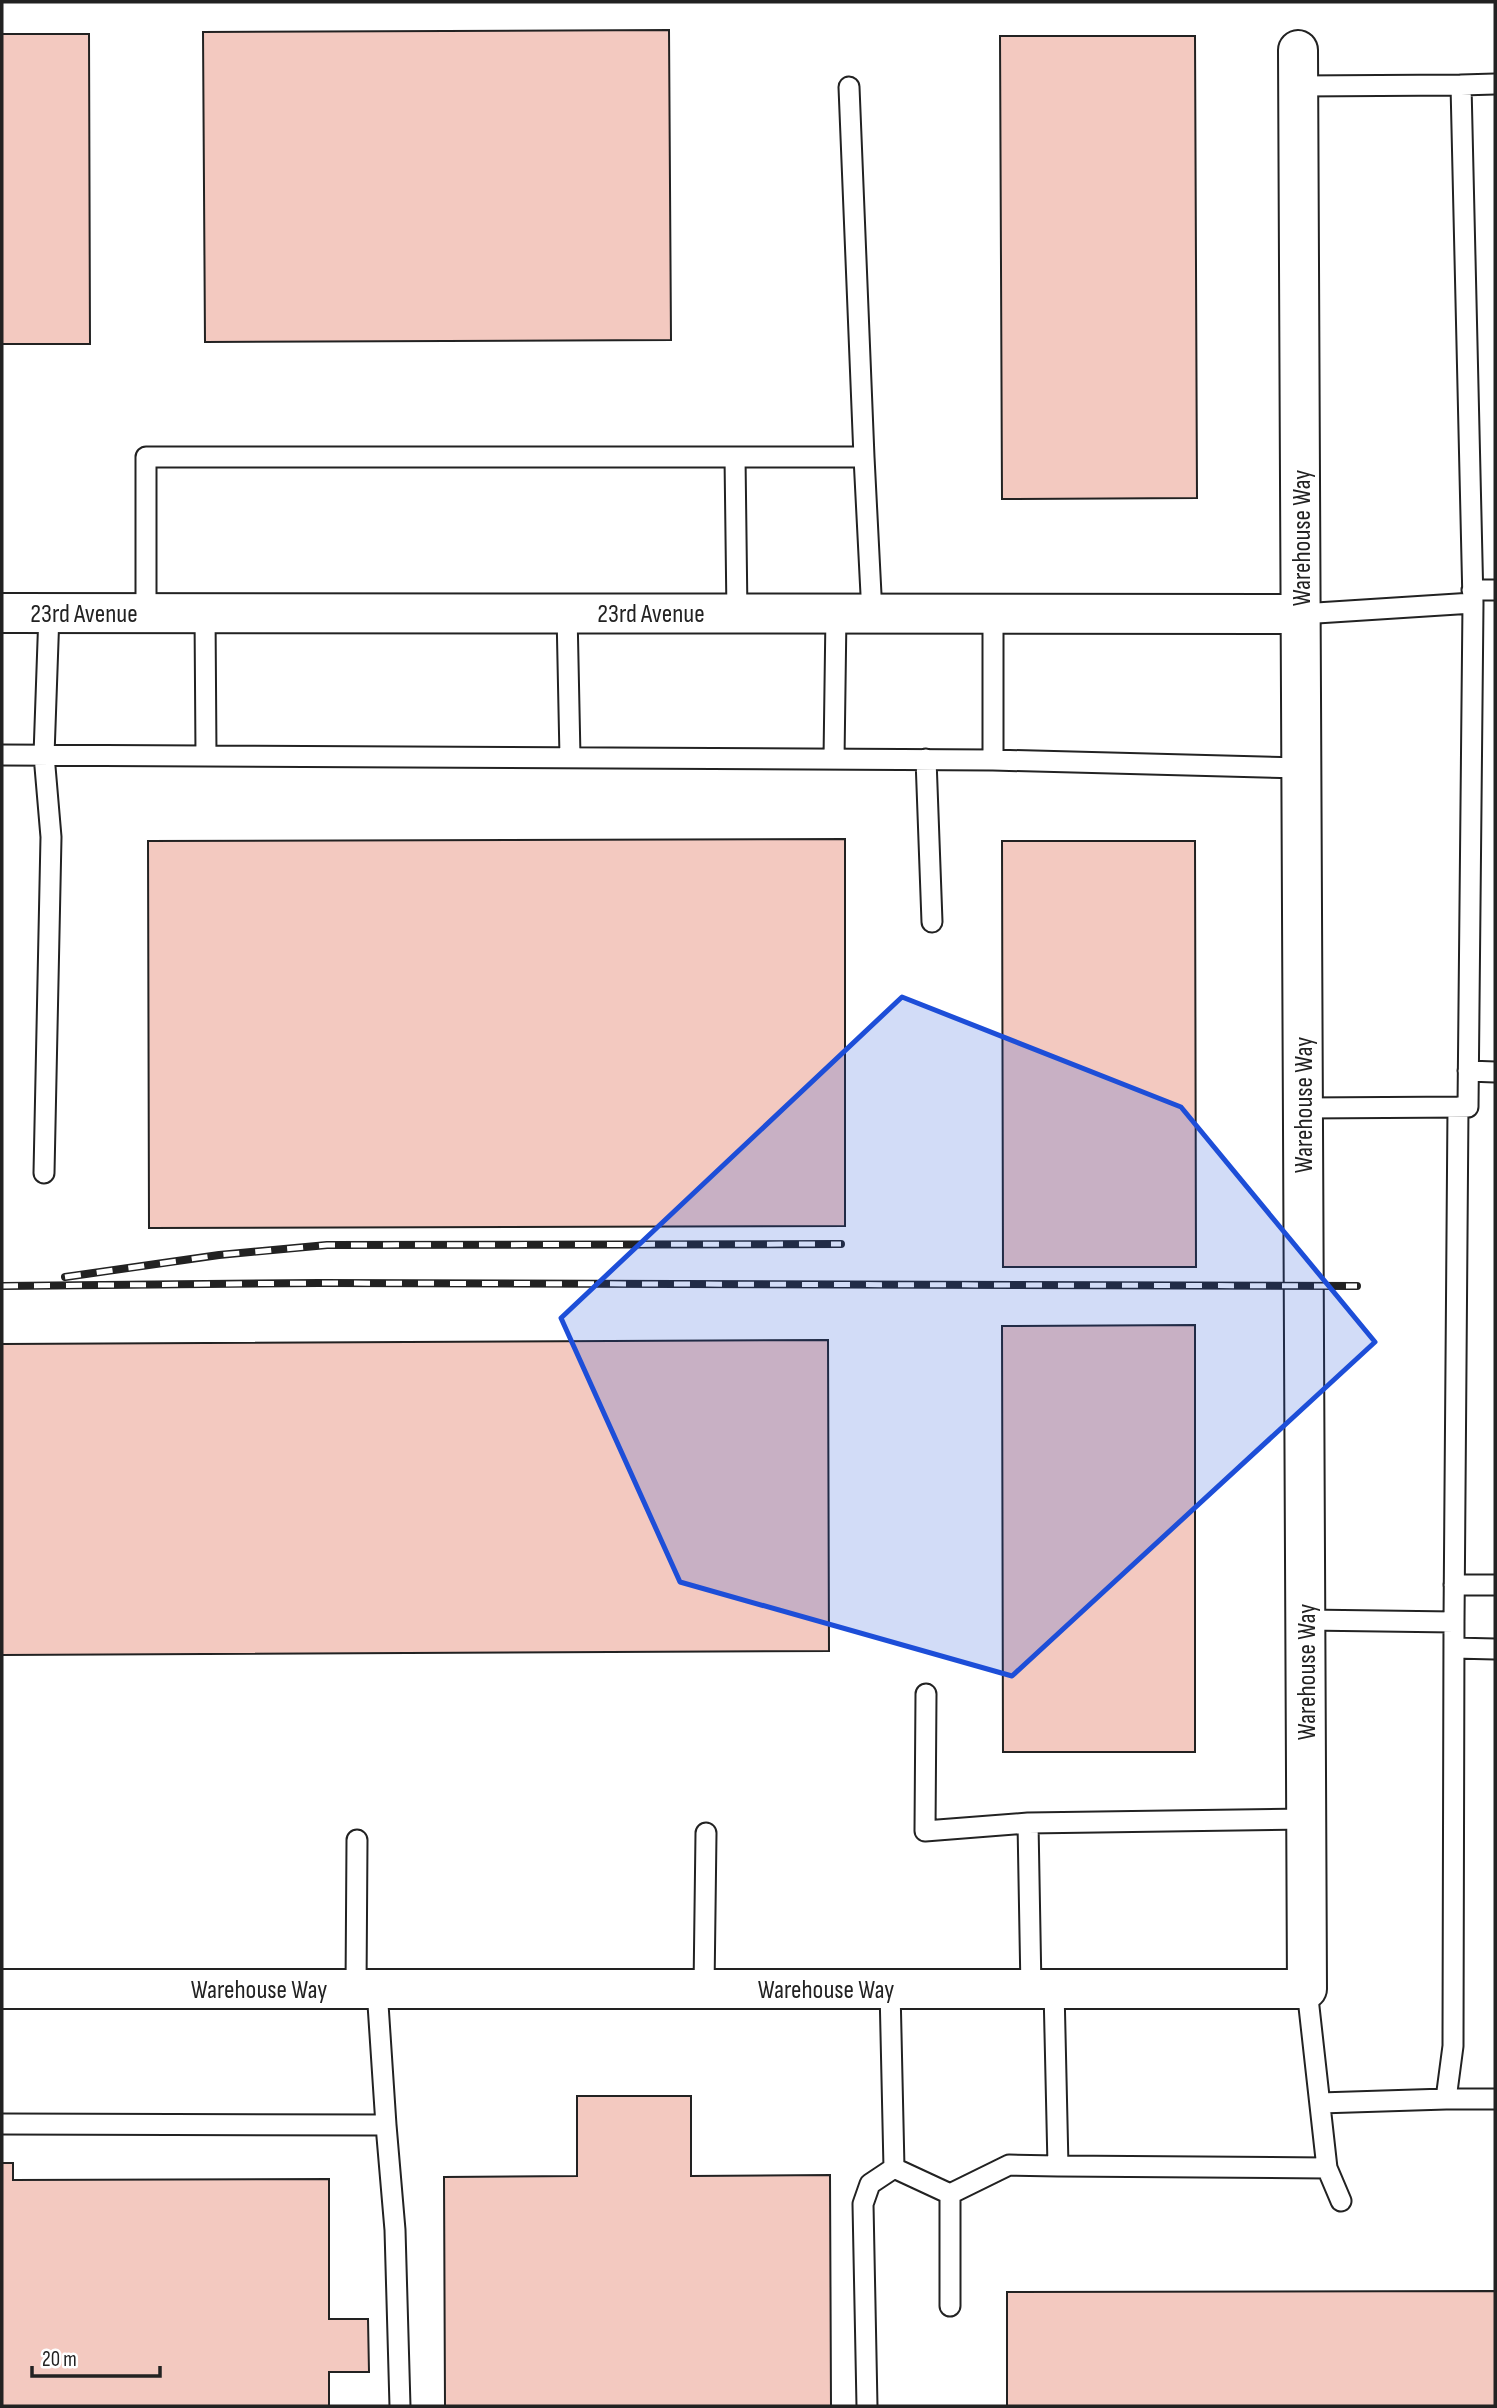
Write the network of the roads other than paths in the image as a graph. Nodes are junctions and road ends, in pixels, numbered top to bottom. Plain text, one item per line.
1 (1298, 68) joint
2 (1495, 84) edge
3 (1461, 85) junction
4 (849, 87) dead end
5 (735, 457) junction
6 (864, 457) junction
7 (1495, 590) edge
8 (1473, 597) junction
9 (2, 613) edge
10 (49, 613) junction
11 (146, 613) junction
12 (205, 613) junction
13 (567, 613) junction
14 (737, 614) junction
15 (854, 614) junction
16 (993, 614) junction
17 (1301, 614) junction
18 (2, 755) edge
19 (44, 755) junction
20 (206, 756) junction
21 (570, 758) junction
22 (834, 759) junction
23 (926, 759) junction
24 (993, 760) junction
25 (1302, 768) junction
26 (932, 922) dead end
27 (1468, 1070) junction
28 (1495, 1072) edge
29 (1458, 1107) junction
30 (1303, 1108) junction
31 (44, 1173) dead end
32 (1454, 1585) junction
33 (1495, 1585) edge
34 (1306, 1620) junction
35 (1454, 1622) junction
36 (1454, 1648) junction
37 (1495, 1649) edge
38 (926, 1694) dead end
39 (1307, 1819) junction
40 (1028, 1823) junction
41 (706, 1833) dead end
42 (357, 1840) dead end
43 (2, 1989) edge
44 (367, 1989) junction
45 (704, 1989) junction
46 (890, 1989) junction
47 (1043, 1989) junction
48 (1307, 1989) junction
49 (1446, 2099) junction
50 (1495, 2099) edge
51 (1320, 2103) junction
52 (2, 2124) edge
53 (386, 2125) junction
54 (1058, 2166) junction
55 (894, 2168) junction
56 (1327, 2168) junction
57 (950, 2194) junction
58 (1341, 2201) dead end
59 (950, 2306) dead end
60 (400, 2406) edge
61 (867, 2406) edge

1 - 3 lane
1 - 17 street, Warehouse Way
2 - 3 lane
3 - 8 lane
4 - 6 lane
5 - 6 lane
5 - 11 lane
5 - 14 lane
6 - 15 lane
7 - 8 lane
8 - 17 lane
8 - 27 lane
9 - 10 street, 23rd Avenue
10 - 11 street, 23rd Avenue
10 - 19 lane
11 - 12 street, 23rd Avenue
12 - 13 street, 23rd Avenue
12 - 20 lane
13 - 14 street, 23rd Avenue
13 - 21 lane
14 - 15 street, 23rd Avenue
15 - 16 street, 23rd Avenue
15 - 22 lane
16 - 17 street, 23rd Avenue
16 - 24 lane
17 - 25 street, Warehouse Way
18 - 19 lane
19 - 20 lane
19 - 31 lane
20 - 21 lane
21 - 22 lane
22 - 23 lane
23 - 24 lane
23 - 26 lane
24 - 25 lane
25 - 30 street, Warehouse Way
27 - 28 lane
27 - 29 lane
29 - 30 lane
29 - 32 lane
30 - 34 street, Warehouse Way
32 - 33 lane
32 - 35 lane
34 - 35 lane
34 - 39 street, Warehouse Way
35 - 36 lane
36 - 37 lane
36 - 49 lane
38 - 40 lane
39 - 40 lane
39 - 48 street, Warehouse Way
40 - 47 lane
41 - 45 lane
42 - 44 lane
43 - 44 street, Warehouse Way
44 - 45 street, Warehouse Way
44 - 53 lane
45 - 46 street, Warehouse Way
46 - 47 street, Warehouse Way
46 - 55 lane
47 - 48 street, Warehouse Way
47 - 54 lane
48 - 51 lane
49 - 50 lane
49 - 51 lane
51 - 56 lane
52 - 53 lane
53 - 60 lane
54 - 56 lane
54 - 57 lane
55 - 57 lane
55 - 61 lane
56 - 58 lane
57 - 59 lane

